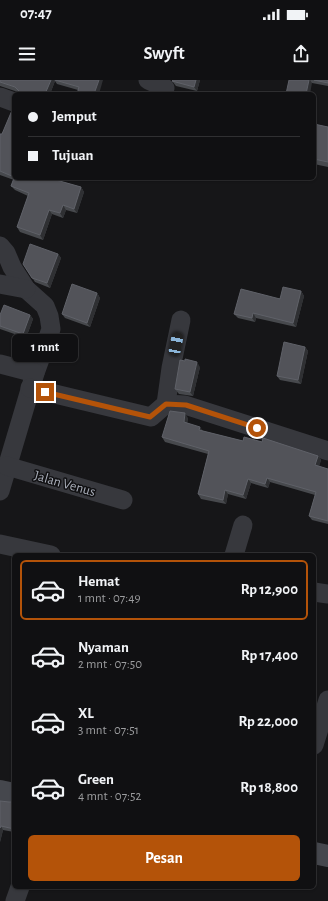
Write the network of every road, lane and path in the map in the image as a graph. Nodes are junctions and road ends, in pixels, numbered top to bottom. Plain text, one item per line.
1 (0, 97) edge
2 (12, 101) edge
3 (0, 246) edge
4 (0, 284) edge
5 (26, 289) junction
6 (181, 320) dead end
7 (0, 364) edge
8 (32, 381) junction
9 (166, 404) junction
10 (328, 451) edge
11 (7, 466) junction
12 (0, 491) edge
13 (123, 500) dead end
14 (243, 525) dead end
15 (0, 544) edge
16 (42, 553) edge
17 (235, 553) edge
18 (316, 592) edge
19 (328, 594) edge
20 (328, 700) edge
21 (316, 739) edge
22 (0, 791) edge
23 (12, 794) edge
24 (316, 853) edge
25 (328, 856) edge
26 (19, 889) edge
27 (15, 901) edge

1 - 2 street
3 - 5 street
4 - 5 street
5 - 8 street
6 - 9 street
7 - 8 street
8 - 9 street
8 - 11 street
9 - 10 street
11 - 12 street
11 - 13 street, Jalan Venus
14 - 17 street
15 - 16 street
18 - 19 street
20 - 21 street
22 - 23 street
24 - 25 street
26 - 27 street

